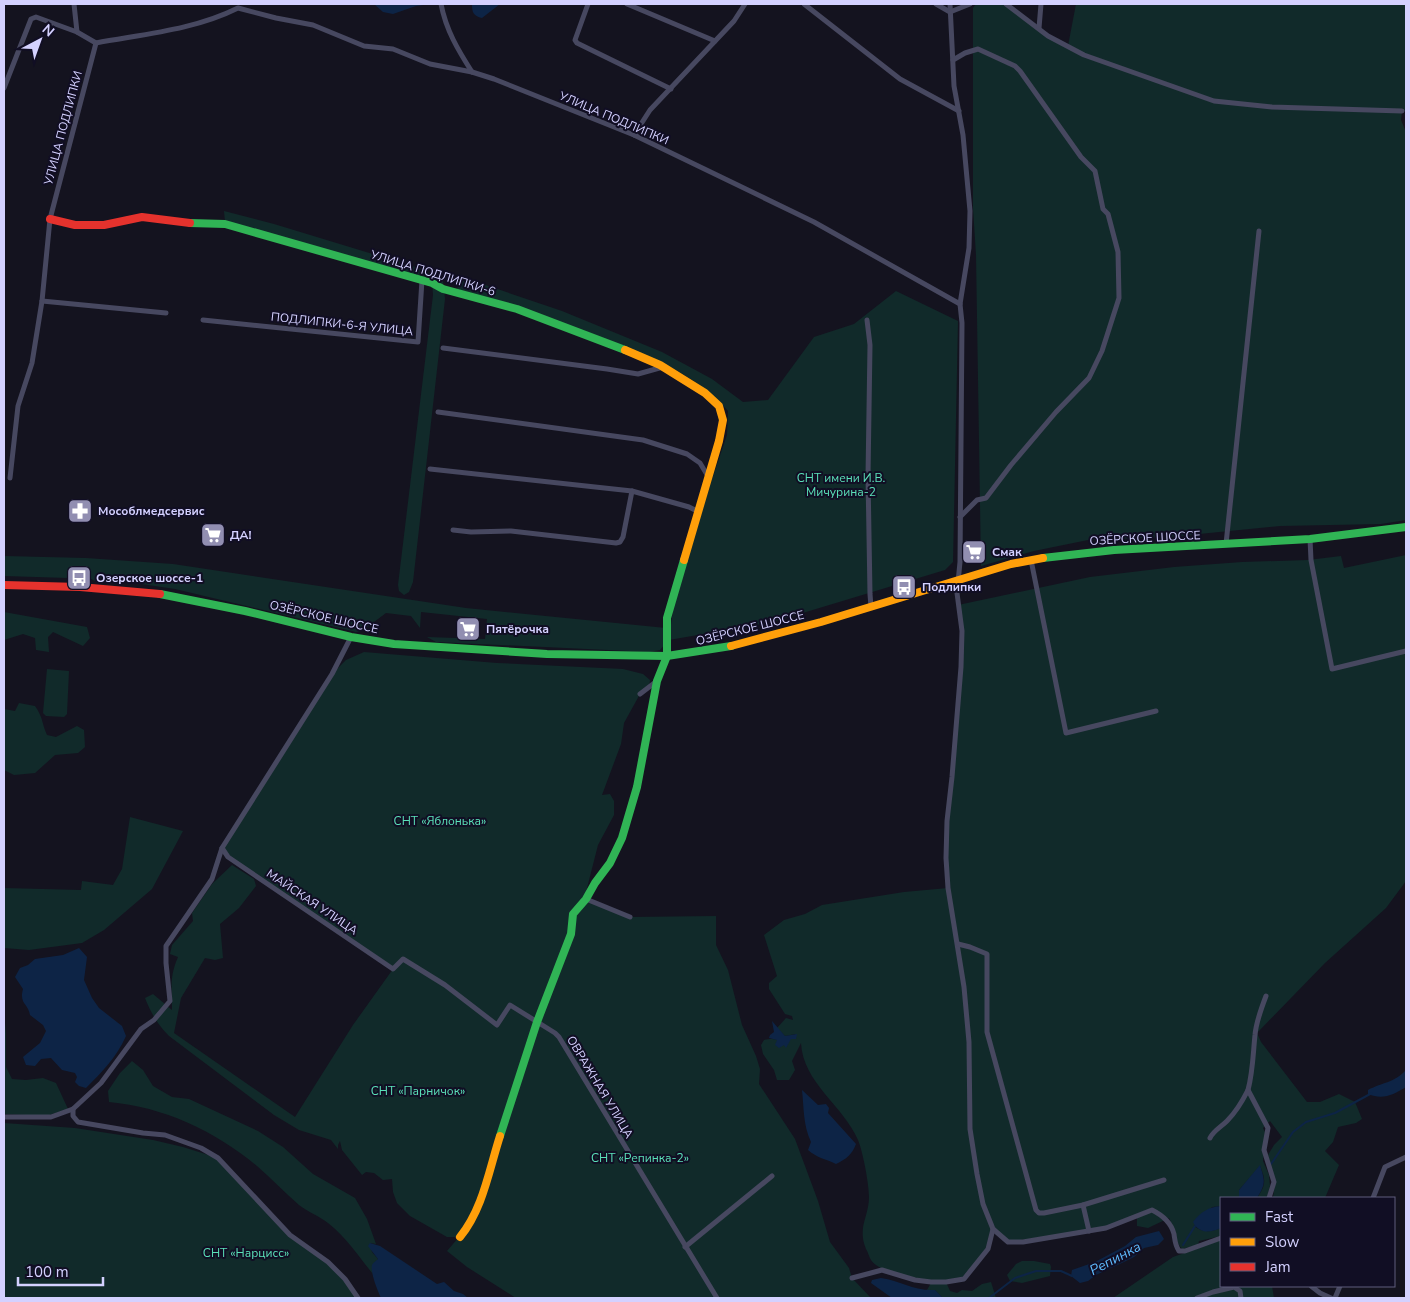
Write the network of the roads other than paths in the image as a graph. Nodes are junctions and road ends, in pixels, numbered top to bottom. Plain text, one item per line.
1 (74, 4) edge
2 (245, 4) edge
3 (440, 4) edge
4 (588, 4) edge
5 (627, 4) edge
6 (744, 4) edge
7 (804, 4) edge
8 (936, 4) edge
9 (950, 4) edge
10 (970, 4) edge
11 (1006, 4) edge
12 (1041, 4) edge
13 (238, 8) junction
14 (950, 12) junction
15 (1039, 28) junction
16 (77, 32) junction
17 (715, 41) junction
18 (96, 43) junction
19 (953, 60) junction
20 (472, 72) junction
21 (4, 88) edge
22 (671, 89) junction
23 (959, 111) junction
24 (1402, 111) dead end
25 (634, 135) junction
26 (50, 219) junction
27 (1259, 231) dead end
28 (422, 280) junction
29 (42, 301) junction
30 (960, 304) junction
31 (166, 313) dead end
32 (203, 320) dead end
33 (867, 320) dead end
34 (443, 348) dead end
35 (663, 367) junction
36 (438, 412) dead end
37 (430, 469) dead end
38 (10, 478) dead end
39 (710, 478) junction
40 (632, 491) junction
41 (700, 512) junction
42 (960, 518) junction
43 (1406, 527) edge
44 (453, 530) dead end
45 (1310, 539) junction
46 (1226, 545) junction
47 (1031, 560) junction
48 (959, 581) junction
49 (4, 585) edge
50 (872, 607) junction
51 (351, 637) junction
52 (1406, 651) edge
53 (667, 656) junction
54 (657, 681) junction
55 (640, 694) dead end
56 (1156, 711) dead end
57 (222, 848) junction
58 (586, 900) junction
59 (630, 917) dead end
60 (958, 944) junction
61 (393, 969) joint
62 (1266, 996) dead end
63 (537, 1022) junction
64 (1248, 1090) junction
65 (74, 1109) junction
66 (4, 1117) edge
67 (1210, 1138) dead end
68 (1406, 1157) edge
69 (772, 1176) dead end
70 (1164, 1180) dead end
71 (1270, 1197) edge
72 (1373, 1197) edge
73 (1083, 1205) junction
74 (993, 1229) junction
75 (1089, 1231) junction
76 (460, 1237) dead end
77 (1220, 1238) edge
78 (684, 1247) junction
79 (852, 1278) dead end
80 (1312, 1287) edge
81 (358, 1298) edge
82 (716, 1298) edge
83 (1197, 1298) edge
84 (1240, 1298) edge
85 (1331, 1298) edge

1 - 16 street
2 - 13 street
3 - 20 street
4 - 22 street
5 - 17 street
6 - 17 street
7 - 23 street
8 - 14 street
9 - 14 street
10 - 14 street
11 - 15 street
12 - 15 street
13 - 18 street
13 - 20 street, УЛИЦА ПОДЛИПКИ
14 - 19 street
15 - 24 street
16 - 18 street
16 - 21 street
17 - 22 street
18 - 26 street, УЛИЦА ПОДЛИПКИ
19 - 23 street
19 - 42 street
20 - 25 street, УЛИЦА ПОДЛИПКИ
22 - 25 street
23 - 30 street
25 - 30 street, УЛИЦА ПОДЛИПКИ
26 - 28 street, УЛИЦА ПОДЛИПКИ-6
26 - 29 street, УЛИЦА ПОДЛИПКИ
27 - 46 street
28 - 32 street, ПОДЛИПКИ-6-Я УЛИЦА
28 - 35 street, УЛИЦА ПОДЛИПКИ-6
29 - 31 street
29 - 38 street
30 - 42 street
33 - 50 street
34 - 35 street
35 - 39 street, УЛИЦА ПОДЛИПКИ-6
36 - 39 street
37 - 40 street
39 - 41 street, УЛИЦА ПОДЛИПКИ-6
40 - 41 street
40 - 44 street
41 - 53 street, УЛИЦА ПОДЛИПКИ-6
42 - 48 street
43 - 45 street, ОЗЁРСКОЕ ШОССЕ
45 - 46 street, ОЗЁРСКОЕ ШОССЕ
45 - 52 street
46 - 47 street, ОЗЁРСКОЕ ШОССЕ
47 - 48 street, ОЗЁРСКОЕ ШОССЕ
47 - 56 street
48 - 50 street, ОЗЁРСКОЕ ШОССЕ
48 - 60 street
49 - 51 street, ОЗЁРСКОЕ ШОССЕ
50 - 53 street, ОЗЁРСКОЕ ШОССЕ
51 - 53 street, ОЗЁРСКОЕ ШОССЕ
51 - 57 street
53 - 54 street
54 - 55 street
54 - 58 street
57 - 61 street, МАЙСКАЯ УЛИЦА
57 - 65 street
58 - 59 street
58 - 63 street
60 - 73 street
60 - 74 street
61 - 63 street, ОВРАЖНАЯ УЛИЦА
62 - 64 street
63 - 76 street
63 - 78 street, ОВРАЖНАЯ УЛИЦА
64 - 67 street
64 - 71 street
65 - 66 street
65 - 81 street
68 - 72 street
69 - 78 street
70 - 73 street
73 - 75 street
74 - 75 street
74 - 79 street
75 - 77 street
78 - 82 street, ОВРАЖНАЯ УЛИЦА
80 - 85 street
83 - 84 street

